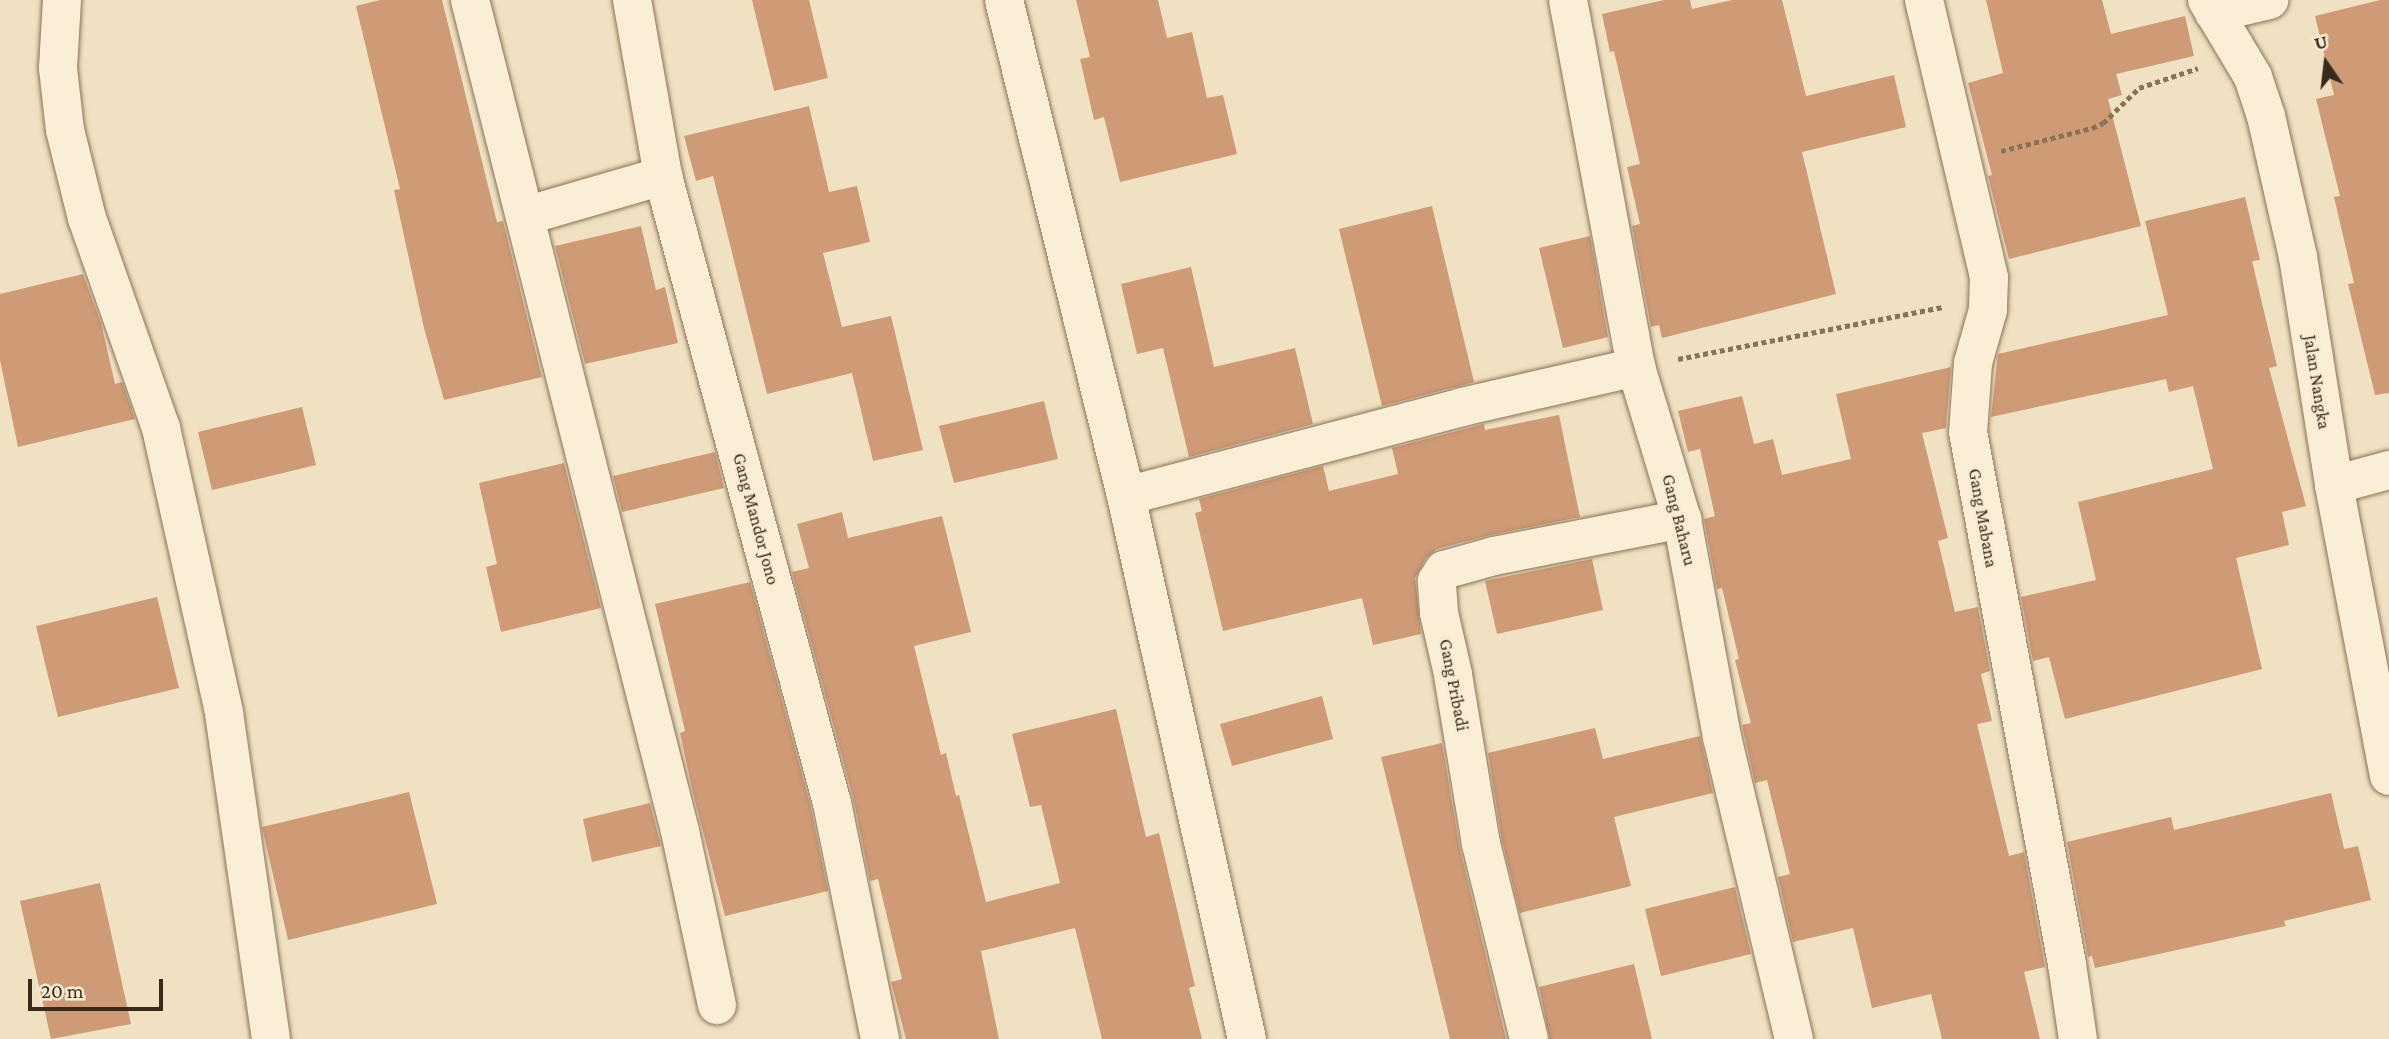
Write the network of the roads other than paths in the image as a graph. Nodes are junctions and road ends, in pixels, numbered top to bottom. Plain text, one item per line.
1 (62, 0) edge
2 (470, 0) edge
3 (632, 0) edge
4 (1004, 0) edge
5 (1568, 0) edge
6 (1924, 0) edge
7 (2269, 0) edge
8 (2211, 6) edge
9 (663, 176) junction
10 (525, 216) junction
11 (1636, 367) junction
12 (2389, 470) edge
13 (2334, 485) junction
14 (1125, 496) junction
15 (1682, 519) junction
16 (2389, 776) edge
17 (717, 1004) dead end
18 (271, 1039) edge
19 (880, 1039) edge
20 (1247, 1039) edge
21 (1529, 1039) edge
22 (1794, 1039) edge
23 (2078, 1039) edge

1 - 18 street
2 - 10 street
3 - 9 street, Gang Mandor Jono
4 - 14 street
5 - 11 street, Gang Baharu
6 - 23 street, Gang Mabana
7 - 8 street
8 - 13 street, Jalan Nangka
9 - 10 street
9 - 19 street, Gang Mandor Jono
10 - 17 street
11 - 14 street
11 - 15 street, Gang Baharu
12 - 13 street
13 - 16 street, Jalan Nangka
14 - 20 street
15 - 21 street, Gang Pribadi
15 - 22 street, Gang Baharu

